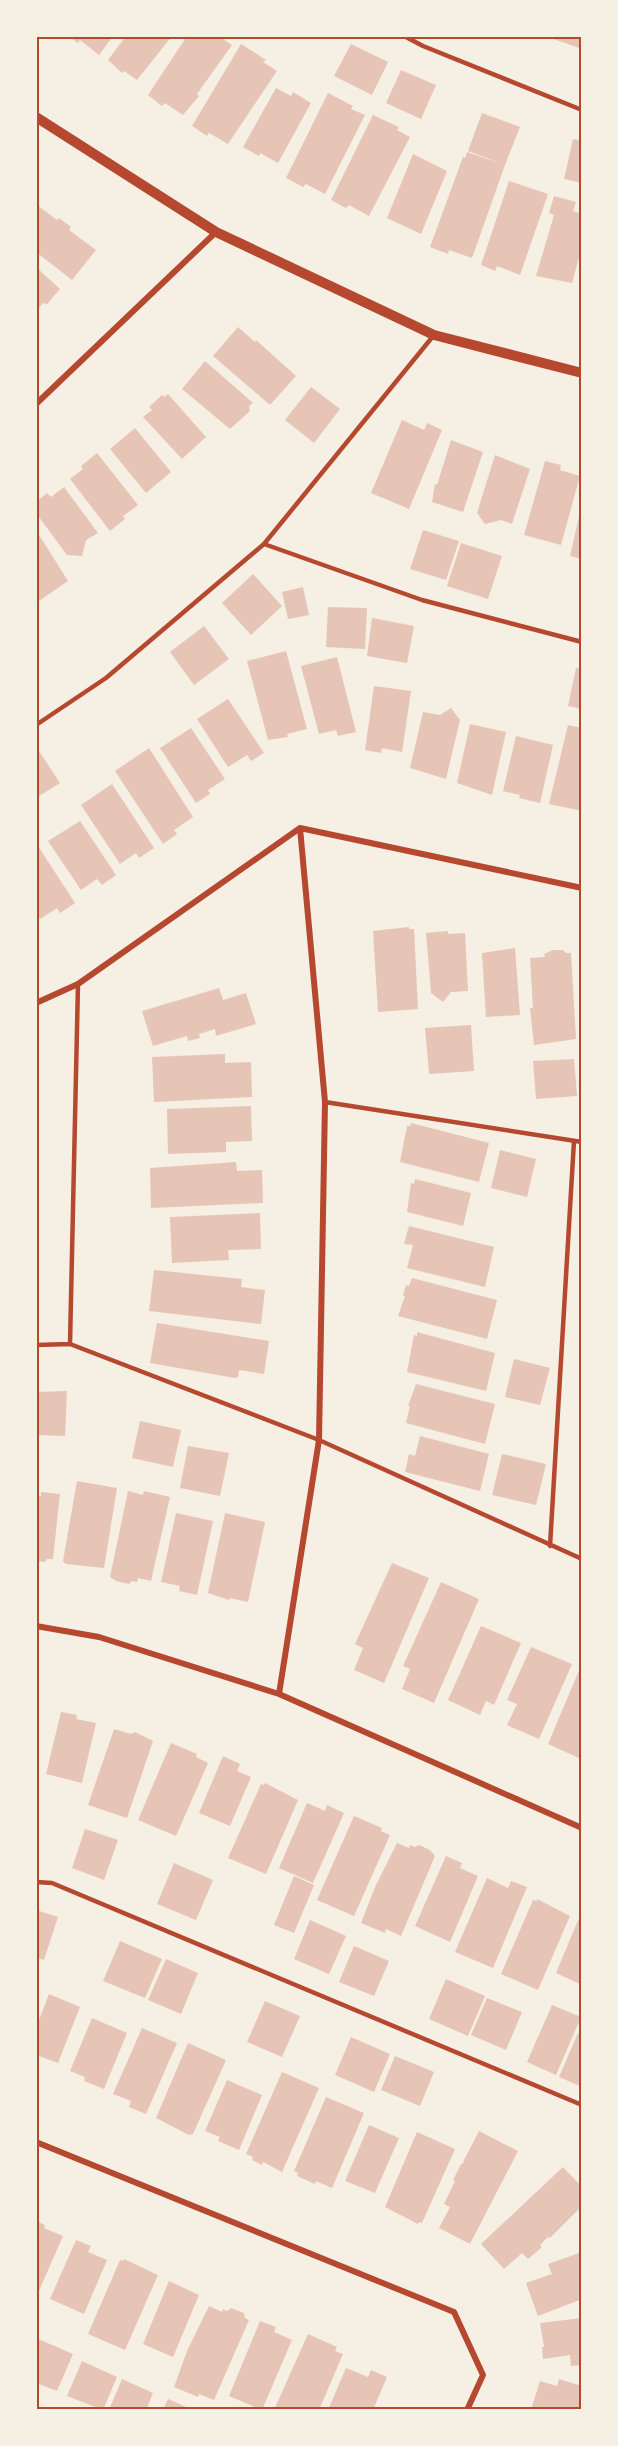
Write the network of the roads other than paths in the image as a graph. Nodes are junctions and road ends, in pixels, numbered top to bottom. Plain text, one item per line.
1 (404, 36) edge
2 (582, 110) edge
3 (36, 117) edge
4 (216, 232) junction
5 (434, 335) junction
6 (582, 373) edge
7 (36, 404) edge
8 (264, 544) junction
9 (582, 642) edge
10 (36, 725) edge
11 (300, 828) junction
12 (582, 888) edge
13 (78, 984) junction
14 (36, 1003) edge
15 (325, 1102) junction
16 (574, 1141) junction
17 (582, 1142) edge
18 (70, 1344) junction
19 (36, 1345) edge
20 (319, 1440) junction
21 (550, 1546) junction
22 (582, 1559) edge
23 (36, 1626) edge
24 (279, 1694) junction
25 (582, 1828) edge
26 (36, 1882) edge
27 (582, 2105) edge
28 (36, 2142) edge
29 (467, 2410) edge

1 - 2 lane
3 - 4 street
4 - 5 street
4 - 7 street
5 - 6 street
5 - 8 lane
8 - 9 lane
8 - 10 lane
11 - 12 street
11 - 13 street
11 - 15 street
13 - 14 street
13 - 18 lane
15 - 16 lane
15 - 20 street
16 - 17 lane
16 - 21 lane
18 - 19 lane
18 - 20 lane
20 - 21 lane
20 - 24 street
21 - 22 lane
23 - 24 street
24 - 25 street
26 - 27 lane
28 - 29 street

